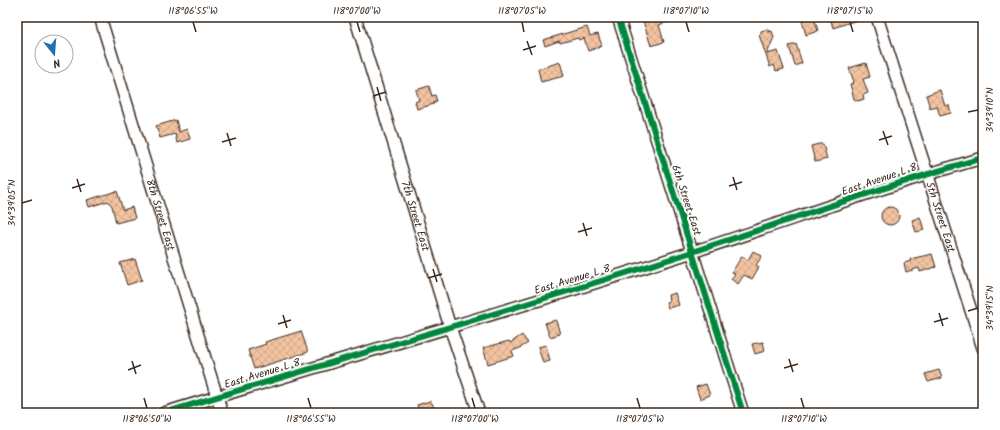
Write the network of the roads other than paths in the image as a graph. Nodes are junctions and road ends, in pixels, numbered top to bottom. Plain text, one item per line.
1 (100, 17) edge
2 (356, 17) edge
3 (618, 17) edge
4 (877, 17) edge
5 (983, 158) edge
6 (927, 173) junction
7 (693, 252) junction
8 (450, 327) junction
9 (983, 348) edge
10 (217, 397) junction
11 (164, 413) edge
12 (222, 413) edge
13 (479, 413) edge
14 (743, 413) edge

1 - 10 street, 8th Street East
2 - 8 street, 7th Street East
3 - 7 street, 6th Street East
4 - 6 street, 5th Street East
5 - 6 street, East Avenue L 8
6 - 7 street, East Avenue L 8
6 - 9 street, 5th Street East
7 - 8 street, East Avenue L 8
7 - 14 street, 6th Street East
8 - 10 street, East Avenue L 8
8 - 13 street, 7th Street East
10 - 11 street, East Avenue L 8
10 - 12 street, 8th Street East

